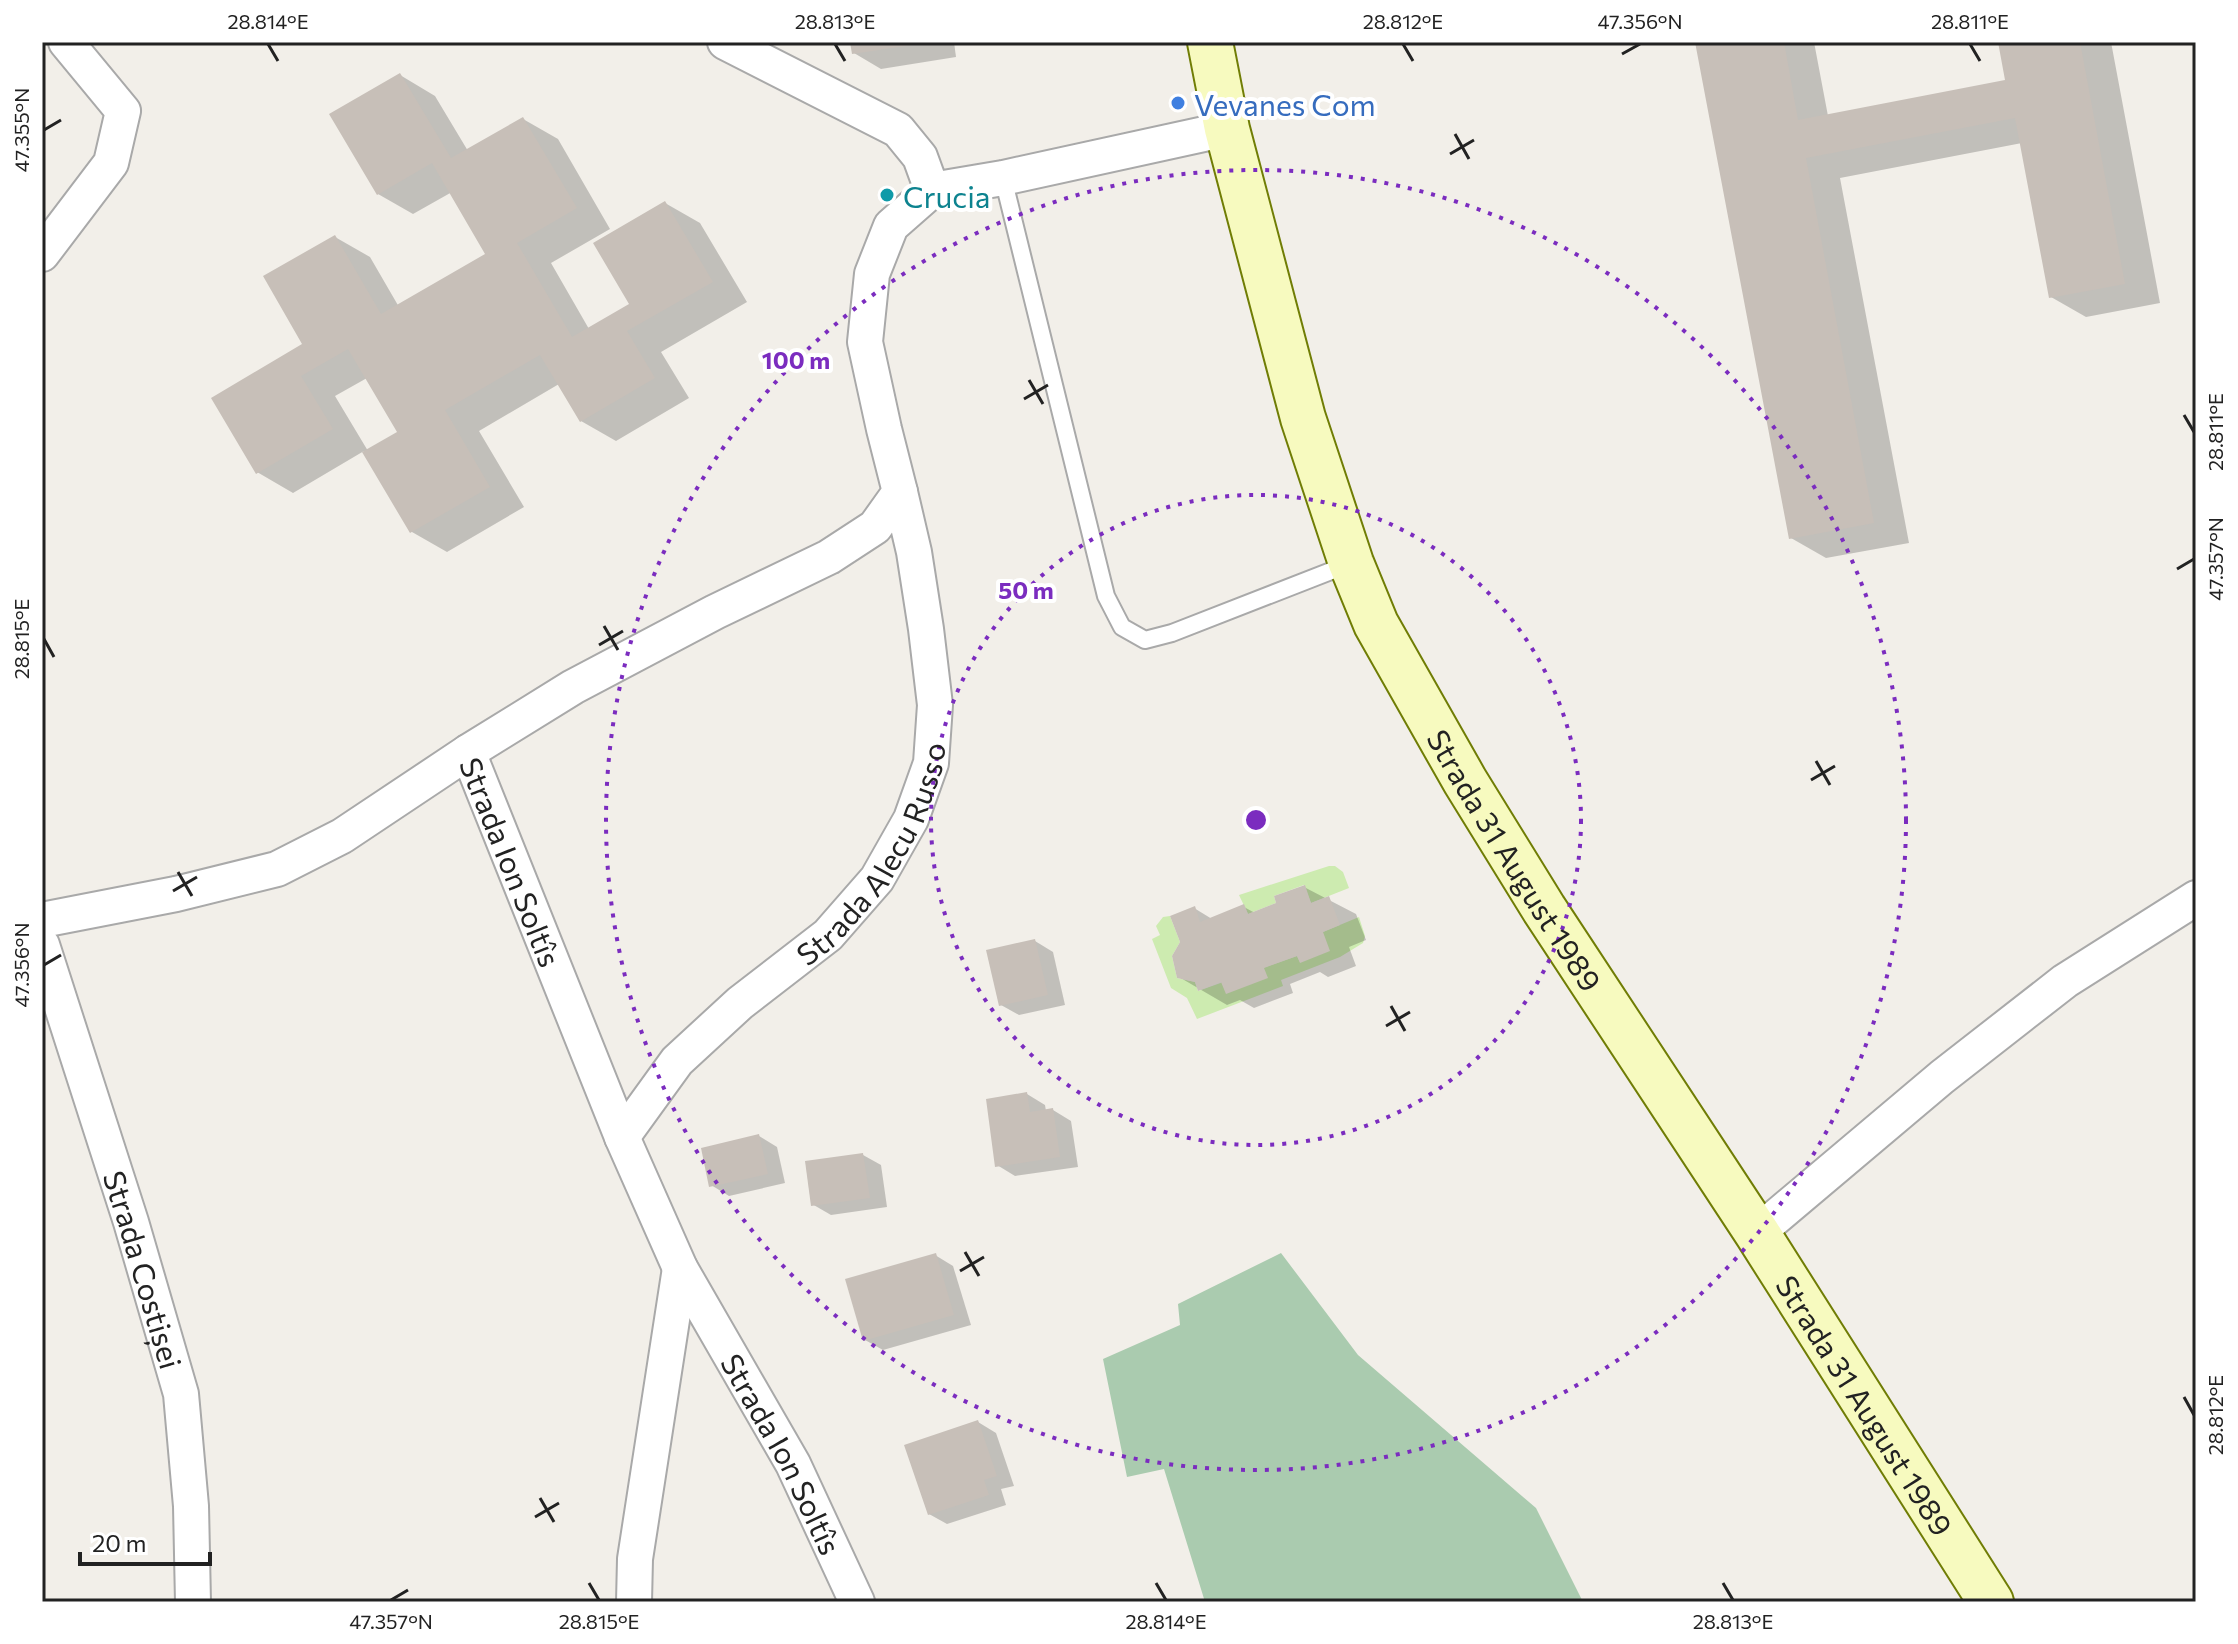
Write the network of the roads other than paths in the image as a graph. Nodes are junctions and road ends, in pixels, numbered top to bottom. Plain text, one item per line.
1 (66, 42) edge
2 (725, 42) edge
3 (1210, 42) edge
4 (1227, 129) junction
5 (1003, 178) junction
6 (932, 190) junction
7 (42, 254) edge
8 (900, 492) junction
9 (1351, 563) junction
10 (468, 752) junction
11 (2196, 898) edge
12 (42, 920) edge
13 (42, 945) edge
14 (622, 1137) junction
15 (1757, 1233) junction
16 (680, 1268) junction
17 (193, 1602) edge
18 (634, 1602) edge
19 (857, 1602) edge
20 (1991, 1602) edge

1 - 7 street
2 - 6 street
3 - 4 main road, Strada 31 August 1989
4 - 5 street
4 - 9 main road, Strada 31 August 1989
5 - 6 street
5 - 9 lane
6 - 8 street, Strada Alecu Russo
8 - 10 street
8 - 14 street, Strada Alecu Russo
9 - 15 main road, Strada 31 August 1989
10 - 12 street, Strada Ion Soltîs
10 - 14 street, Strada Ion Soltîs
11 - 15 street
13 - 17 street, Strada Costișei
14 - 16 street, Strada Ion Soltîs
15 - 20 main road, Strada 31 August 1989
16 - 18 street
16 - 19 street, Strada Ion Soltîs

